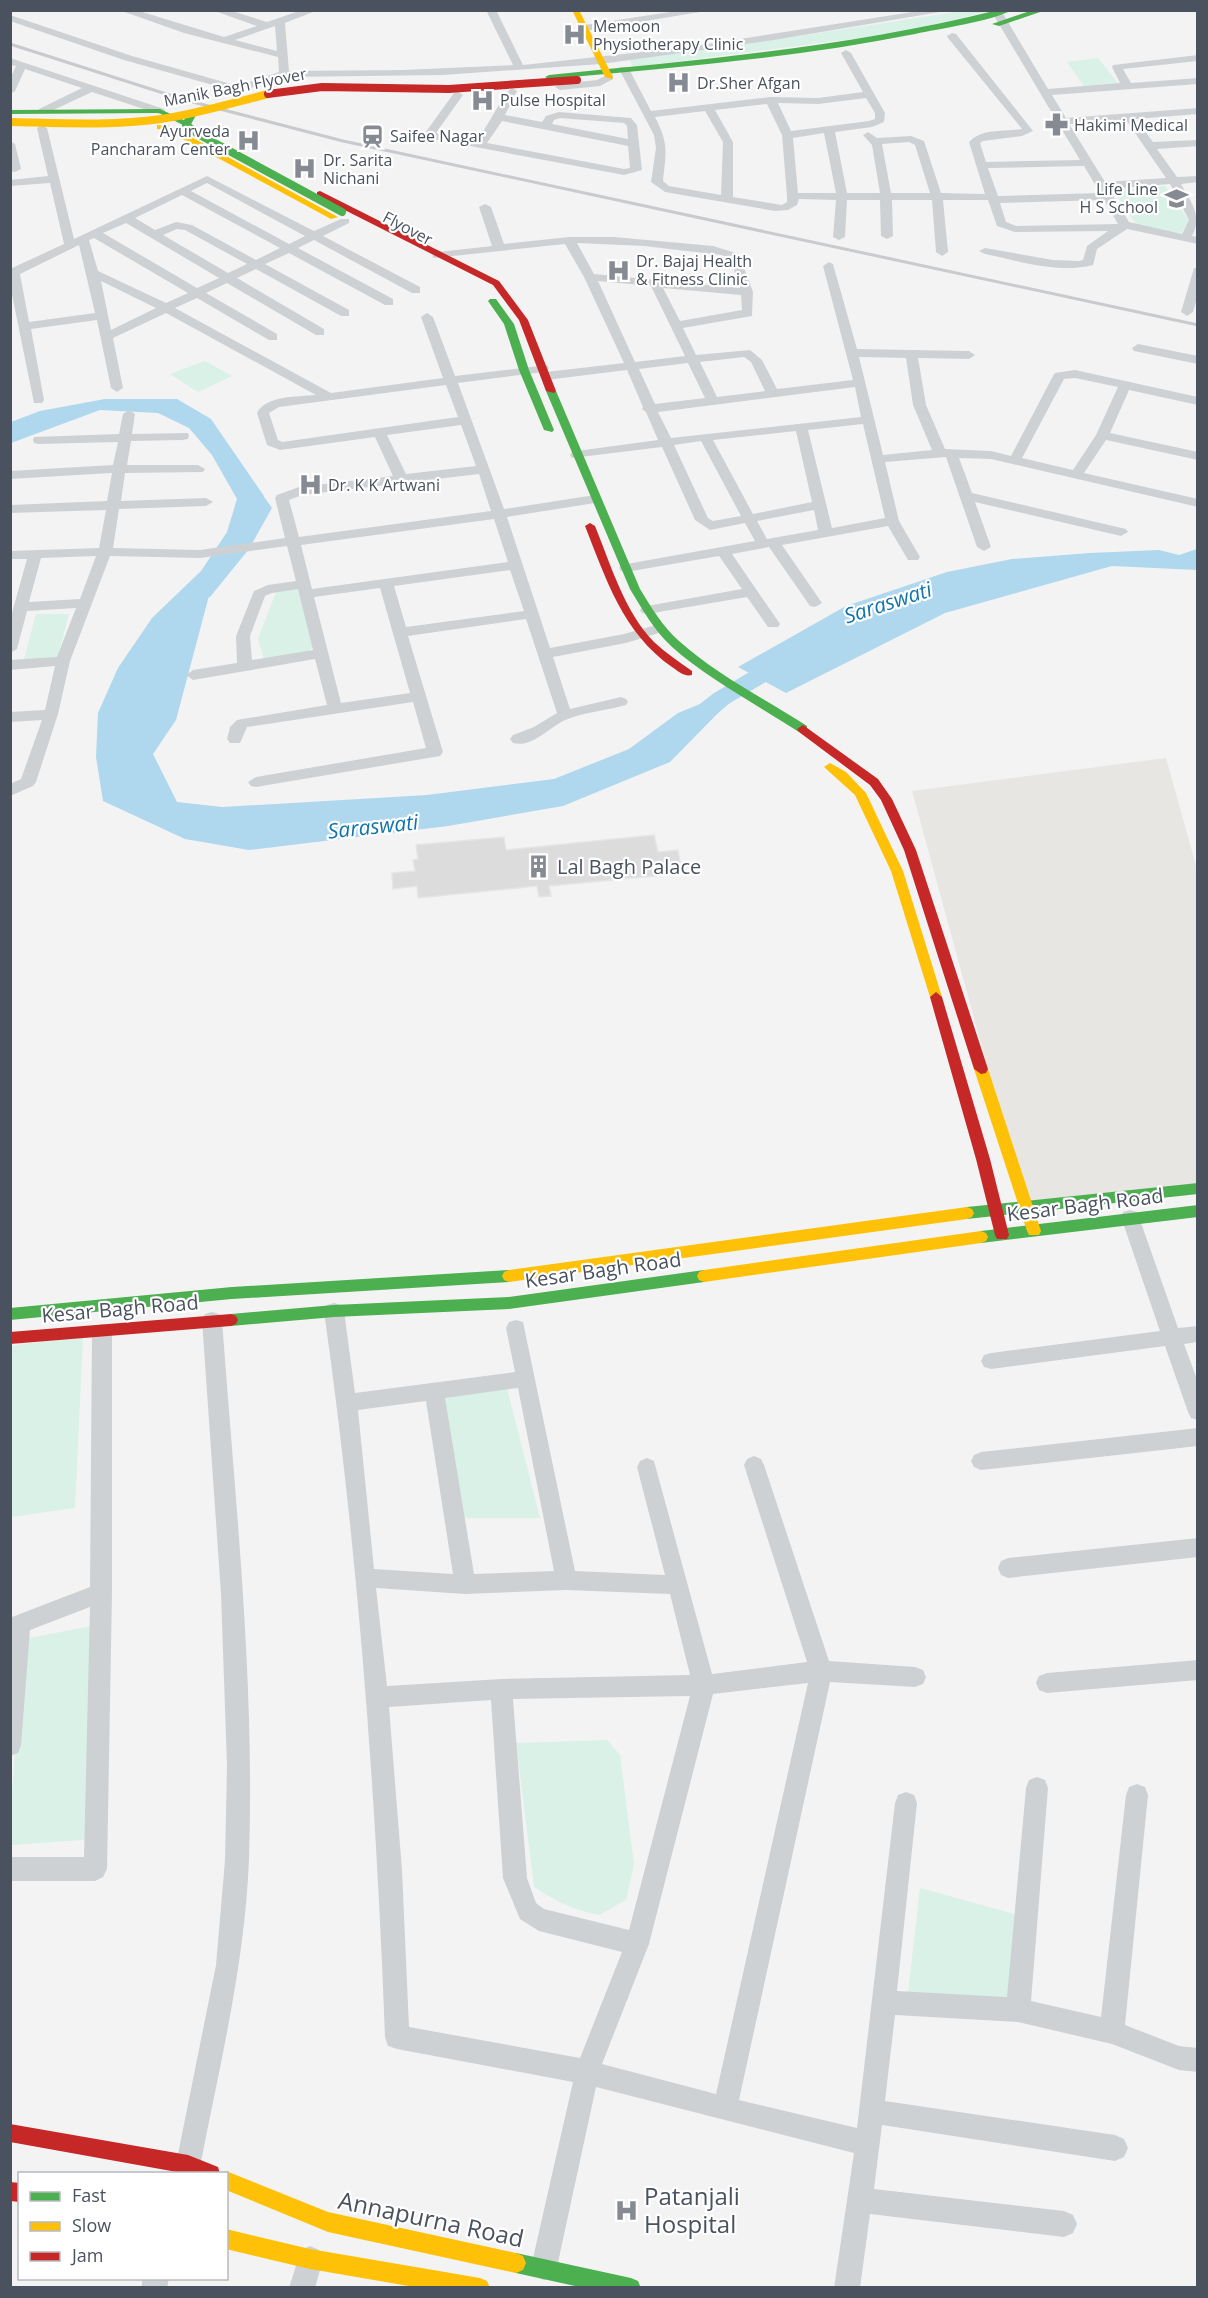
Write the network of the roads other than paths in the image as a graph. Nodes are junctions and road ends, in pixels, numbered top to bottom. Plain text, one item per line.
1 (124, 10) edge
2 (154, 10) edge
3 (217, 10) edge
4 (313, 10) edge
5 (491, 10) edge
6 (576, 10) edge
7 (707, 10) edge
8 (942, 11) edge
9 (1031, 12) edge
10 (668, 13) edge
11 (1004, 15) edge
12 (10, 18) edge
13 (280, 21) junction
14 (266, 25) junction
15 (585, 28) junction
16 (238, 36) junction
17 (952, 36) junction
18 (225, 40) junction
19 (281, 51) junction
20 (846, 53) junction
21 (1197, 58) edge
22 (10, 61) edge
23 (22, 65) junction
24 (520, 68) junction
25 (606, 69) junction
26 (625, 72) junction
27 (279, 76) junction
28 (575, 77) junction
29 (1197, 81) edge
30 (1127, 86) junction
31 (91, 88) junction
32 (238, 90) junction
33 (10, 91) edge
34 (512, 91) junction
35 (1046, 92) junction
36 (223, 93) dead end
37 (870, 94) junction
38 (458, 95) junction
39 (771, 100) junction
40 (708, 107) junction
41 (43, 111) junction
42 (160, 111) junction
43 (1197, 111) edge
44 (10, 112) edge
45 (192, 114) junction
46 (649, 114) junction
47 (10, 116) edge
48 (1129, 116) junction
49 (499, 117) junction
50 (1063, 121) junction
51 (10, 122) edge
52 (546, 125) junction
53 (861, 125) junction
54 (42, 128) junction
55 (10, 129) edge
56 (829, 129) junction
57 (787, 135) junction
58 (875, 141) junction
59 (1197, 143) edge
60 (10, 144) edge
61 (634, 144) junction
62 (480, 145) junction
63 (1149, 146) junction
64 (1088, 163) junction
65 (983, 165) junction
66 (15, 169) dead end
67 (54, 179) junction
68 (1197, 179) edge
69 (1173, 180) junction
70 (10, 183) edge
71 (182, 191) junction
72 (1105, 191) junction
73 (793, 196) junction
74 (842, 197) junction
75 (886, 198) junction
76 (937, 198) junction
77 (993, 198) junction
78 (727, 201) junction
79 (485, 207) dead end
80 (343, 217) junction
81 (126, 218) junction
82 (1121, 226) junction
83 (156, 234) junction
84 (89, 236) junction
85 (313, 236) junction
86 (887, 236) dead end
87 (838, 237) dead end
88 (568, 240) junction
89 (1191, 240) edge
90 (70, 245) junction
91 (499, 248) junction
92 (287, 249) junction
93 (985, 251) dead end
94 (942, 252) dead end
95 (438, 256) junction
96 (257, 265) junction
97 (828, 266) dead end
98 (460, 271) junction
99 (1197, 271) edge
100 (12, 273) edge
101 (93, 273) junction
102 (590, 277) junction
103 (229, 278) junction
104 (655, 283) junction
105 (416, 290) dead end
106 (747, 292) junction
107 (195, 294) junction
108 (389, 302) dead end
109 (166, 308) junction
110 (1187, 312) dead end
111 (345, 313) dead end
112 (102, 316) junction
113 (428, 317) dead end
114 (24, 326) junction
115 (675, 326) junction
116 (320, 332) dead end
117 (106, 337) junction
118 (273, 337) dead end
119 (1137, 348) dead end
120 (852, 353) junction
121 (912, 354) junction
122 (969, 355) dead end
123 (691, 358) junction
124 (1197, 360) edge
125 (629, 366) junction
126 (524, 370) junction
127 (544, 372) junction
128 (451, 381) junction
129 (860, 383) junction
130 (1125, 385) junction
131 (117, 388) dead end
132 (772, 392) junction
133 (329, 397) junction
134 (38, 400) dead end
135 (711, 400) junction
136 (1197, 401) edge
137 (648, 409) junction
138 (129, 414) dead end
139 (466, 420) junction
140 (868, 420) junction
141 (801, 426) junction
142 (379, 432) junction
143 (1102, 435) junction
144 (183, 436) dead end
145 (705, 437) junction
146 (125, 438) junction
147 (39, 440) dead end
148 (1197, 441) edge
149 (554, 442) dead end
150 (664, 443) junction
151 (946, 453) junction
152 (577, 455) junction
153 (1195, 455) edge
154 (878, 459) junction
155 (1016, 460) junction
156 (121, 469) junction
157 (198, 469) dead end
158 (484, 469) junction
159 (1077, 474) junction
160 (10, 476) edge
161 (402, 480) junction
162 (967, 496) junction
163 (578, 497) junction
164 (595, 499) junction
165 (206, 502) dead end
166 (1197, 503) edge
167 (819, 505) junction
168 (114, 506) junction
169 (10, 509) edge
170 (499, 514) junction
171 (749, 519) junction
172 (892, 522) junction
173 (826, 532) junction
174 (1121, 532) dead end
175 (293, 541) junction
176 (768, 543) junction
177 (984, 548) dead end
178 (723, 551) junction
179 (105, 552) junction
180 (35, 554) junction
181 (10, 555) edge
182 (913, 557) dead end
183 (516, 566) junction
184 (626, 568) junction
185 (386, 583) junction
186 (306, 589) junction
187 (751, 592) junction
188 (86, 603) junction
189 (815, 603) dead end
190 (21, 607) junction
191 (647, 610) junction
192 (532, 614) junction
193 (772, 624) dead end
194 (660, 628) junction
195 (402, 632) junction
196 (641, 634) junction
197 (10, 650) edge
198 (321, 653) junction
199 (545, 654) junction
200 (63, 661) junction
201 (10, 665) edge
202 (245, 666) junction
203 (193, 675) dead end
204 (695, 678) dead end
205 (420, 696) junction
206 (621, 702) dead end
207 (335, 709) junction
208 (51, 714) junction
209 (565, 715) junction
210 (10, 717) edge
211 (235, 739) dead end
212 (518, 739) dead end
213 (822, 762) dead end
214 (255, 782) dead end
215 (10, 791) edge
216 (1197, 1188) edge
217 (1025, 1205) junction
218 (995, 1210) junction
219 (1197, 1211) edge
220 (1130, 1217) junction
221 (1034, 1231) junction
222 (1002, 1235) junction
223 (334, 1311) junction
224 (10, 1314) edge
225 (212, 1320) junction
226 (516, 1328) dead end
227 (102, 1332) junction
228 (1197, 1334) edge
229 (1170, 1336) junction
230 (10, 1338) edge
231 (991, 1361) dead end
232 (525, 1378) junction
233 (434, 1391) junction
234 (347, 1403) junction
235 (1197, 1412) edge
236 (1197, 1437) edge
237 (981, 1461) dead end
238 (754, 1465) dead end
239 (647, 1467) dead end
240 (1197, 1547) edge
241 (1008, 1569) dead end
242 (364, 1578) junction
243 (566, 1580) junction
244 (465, 1584) junction
245 (678, 1585) junction
246 (101, 1593) junction
247 (1197, 1670) edge
248 (821, 1671) junction
249 (915, 1677) dead end
250 (1047, 1683) dead end
251 (704, 1685) junction
252 (501, 1689) junction
253 (376, 1697) junction
254 (10, 1745) edge
255 (1037, 1788) dead end
256 (1137, 1795) dead end
257 (906, 1803) dead end
258 (10, 1869) edge
259 (637, 1944) junction
260 (884, 2002) junction
261 (1018, 2010) junction
262 (1112, 2032) junction
263 (1197, 2061) edge
264 (587, 2072) junction
265 (725, 2109) junction
266 (872, 2111) junction
267 (10, 2133) edge
268 (866, 2143) junction
269 (1115, 2148) dead end
270 (195, 2170) edge
271 (228, 2181) edge
272 (858, 2200) junction
273 (1064, 2224) dead end
274 (228, 2239) edge
275 (310, 2259) junction
276 (544, 2267) junction
277 (469, 2286) edge
278 (303, 2288) edge
279 (631, 2288) edge
280 (848, 2288) edge

1 - 18 street
2 - 16 street
3 - 14 street
4 - 13 street
5 - 24 street
6 - 15 main road
7 - 10 street
8 - 25 street
9 - 11 main road
10 - 15 street
11 - 17 main road
11 - 26 main road
11 - 35 street
12 - 32 street
13 - 14 street
13 - 19 street
14 - 16 street
15 - 25 main road
16 - 18 street
16 - 19 street
17 - 20 main road
17 - 65 street
18 - 19 street
19 - 27 street
20 - 26 main road
20 - 37 street
21 - 30 street
22 - 23 street
23 - 31 street
23 - 33 street
24 - 25 street
24 - 27 street
25 - 26 main road, Manik Bagh Flyover
25 - 28 main road, Manik Bagh Flyover
25 - 34 street
26 - 46 street
27 - 32 street
27 - 38 street
28 - 45 main road, Manik Bagh Flyover, bridge
28 - 47 main road, Manik Bagh Flyover
29 - 30 street
30 - 35 street
31 - 41 street
31 - 42 street
32 - 36 street
34 - 38 street
34 - 49 street
35 - 50 street
37 - 39 street
37 - 53 street
38 - 62 street
39 - 40 street
39 - 57 street
40 - 46 street
40 - 78 street
41 - 42 main road
41 - 44 main road
42 - 95 main road
43 - 48 street
45 - 51 main road, Manik Bagh Flyover, bridge
45 - 80 main road, bridge
46 - 78 street
48 - 50 street
48 - 63 street
49 - 52 street
49 - 62 street
50 - 64 street
52 - 61 street
52 - 61 street
53 - 56 street
53 - 58 street
54 - 55 main road
54 - 67 street
54 - 80 main road
56 - 57 street
56 - 74 street
57 - 73 street
58 - 75 street
58 - 76 street
59 - 63 street
60 - 66 street
61 - 62 street
63 - 69 street
64 - 65 street
64 - 72 street
65 - 77 street
67 - 70 street
67 - 90 street
68 - 69 street
69 - 72 street
69 - 89 street
71 - 81 street
71 - 85 street
71 - 92 street
72 - 77 street
72 - 82 street
73 - 74 street
73 - 78 street
74 - 75 street
74 - 87 street
75 - 76 street
75 - 86 street
76 - 77 street
76 - 94 street
77 - 82 street
79 - 91 street
80 - 85 street
80 - 98 main road, Flyover
80 - 98 main road
81 - 83 street
81 - 84 street
82 - 89 street
82 - 93 street
83 - 96 street
83 - 103 street
84 - 90 street
84 - 101 street
84 - 107 street
85 - 92 street
85 - 105 street
88 - 91 street
88 - 102 street
88 - 106 street
90 - 100 street
91 - 95 street
92 - 96 street
92 - 108 street
95 - 98 main road
96 - 103 street
96 - 111 street
97 - 120 street
98 - 126 main road
98 - 127 main road
99 - 110 street
100 - 114 street
101 - 109 street
101 - 112 street
102 - 104 street
102 - 125 street
103 - 107 street
103 - 116 street
104 - 106 street
104 - 115 street
106 - 115 street
107 - 109 street
107 - 118 street
109 - 117 street
109 - 133 street
112 - 114 street
112 - 117 street
113 - 128 street
114 - 134 street
115 - 123 street
117 - 131 street
119 - 124 street
120 - 121 street
120 - 129 street
121 - 122 street
121 - 151 street
123 - 125 street
123 - 132 street
123 - 135 street
125 - 127 street
125 - 137 street
126 - 127 street
126 - 128 street
126 - 149 main road
127 - 152 main road
128 - 133 street
128 - 139 street
129 - 132 street
129 - 140 street
130 - 136 street
130 - 143 street
130 - 155 street
132 - 135 street
133 - 142 street
135 - 137 street
137 - 150 street
138 - 146 street
139 - 142 street
139 - 158 street
140 - 141 street
140 - 154 street
141 - 145 street
141 - 167 street
142 - 161 street
143 - 153 street
143 - 159 street
144 - 146 street
145 - 150 street
145 - 171 street
146 - 147 street
146 - 156 street
148 - 153 street
150 - 152 street
150 - 171 street
151 - 154 street
151 - 155 street
151 - 162 street
152 - 164 main road
154 - 172 street
155 - 159 street
156 - 157 street
156 - 160 street
156 - 168 street
158 - 161 street
158 - 170 street
159 - 166 street
161 - 175 street
162 - 174 street
162 - 177 street
163 - 164 street
163 - 170 street
163 - 196 main road
164 - 184 main road
165 - 168 street
167 - 171 street
167 - 173 street
168 - 169 street
168 - 179 street
170 - 175 street
170 - 183 street
171 - 176 street
172 - 173 street
172 - 182 street
173 - 176 street
175 - 179 street
175 - 186 street
176 - 178 street
176 - 189 street
178 - 184 street
178 - 187 street
179 - 180 street
179 - 188 street
180 - 181 street
180 - 190 street
183 - 185 street
183 - 192 street
184 - 191 main road
185 - 186 street
185 - 195 street
186 - 198 street
186 - 202 street
187 - 191 street
187 - 193 street
188 - 190 street
188 - 200 street
190 - 197 street
191 - 194 main road
192 - 195 street
192 - 199 street
194 - 196 street
194 - 217 main road
195 - 205 street
196 - 199 street
196 - 204 main road
198 - 202 street
198 - 207 street
199 - 209 street
200 - 201 street
200 - 208 street
202 - 203 street
205 - 207 street
205 - 214 street
206 - 209 street
207 - 211 street
208 - 210 street
208 - 215 street
209 - 212 street
213 - 218 main road
216 - 217 main road, Kesar Bagh Road
217 - 218 main road, Kesar Bagh Road
217 - 221 main road
218 - 222 main road
218 - 224 main road, Kesar Bagh Road
219 - 220 main road, Kesar Bagh Road
220 - 221 main road, Kesar Bagh Road
220 - 229 street
221 - 222 main road, Kesar Bagh Road
222 - 223 main road, Kesar Bagh Road
223 - 225 main road, Kesar Bagh Road
223 - 234 street
225 - 227 main road, Kesar Bagh Road
225 - 270 street
226 - 232 street
227 - 230 main road, Kesar Bagh Road
227 - 246 street
228 - 229 street
229 - 231 street
229 - 235 street
232 - 233 street
232 - 243 street
233 - 234 street
233 - 244 street
234 - 242 street
236 - 237 street
238 - 248 street
239 - 245 street
240 - 241 street
242 - 244 street
242 - 253 street
243 - 244 street
243 - 245 street
245 - 251 street
246 - 254 street
246 - 258 street
247 - 250 street
248 - 249 street
248 - 251 street
248 - 265 street
251 - 252 street
251 - 259 street
252 - 253 street
252 - 259 street
253 - 264 street
255 - 261 street
256 - 262 street
257 - 260 street
259 - 264 street
260 - 261 street
260 - 266 street
261 - 262 street
262 - 263 street
264 - 265 street
264 - 276 street
265 - 268 street
266 - 268 street
266 - 269 street
267 - 270 main road
268 - 272 street
271 - 276 main road, Annapurna Road
272 - 273 street
272 - 280 street
274 - 275 main road
275 - 277 main road
275 - 278 street
276 - 279 main road, Annapurna Road

